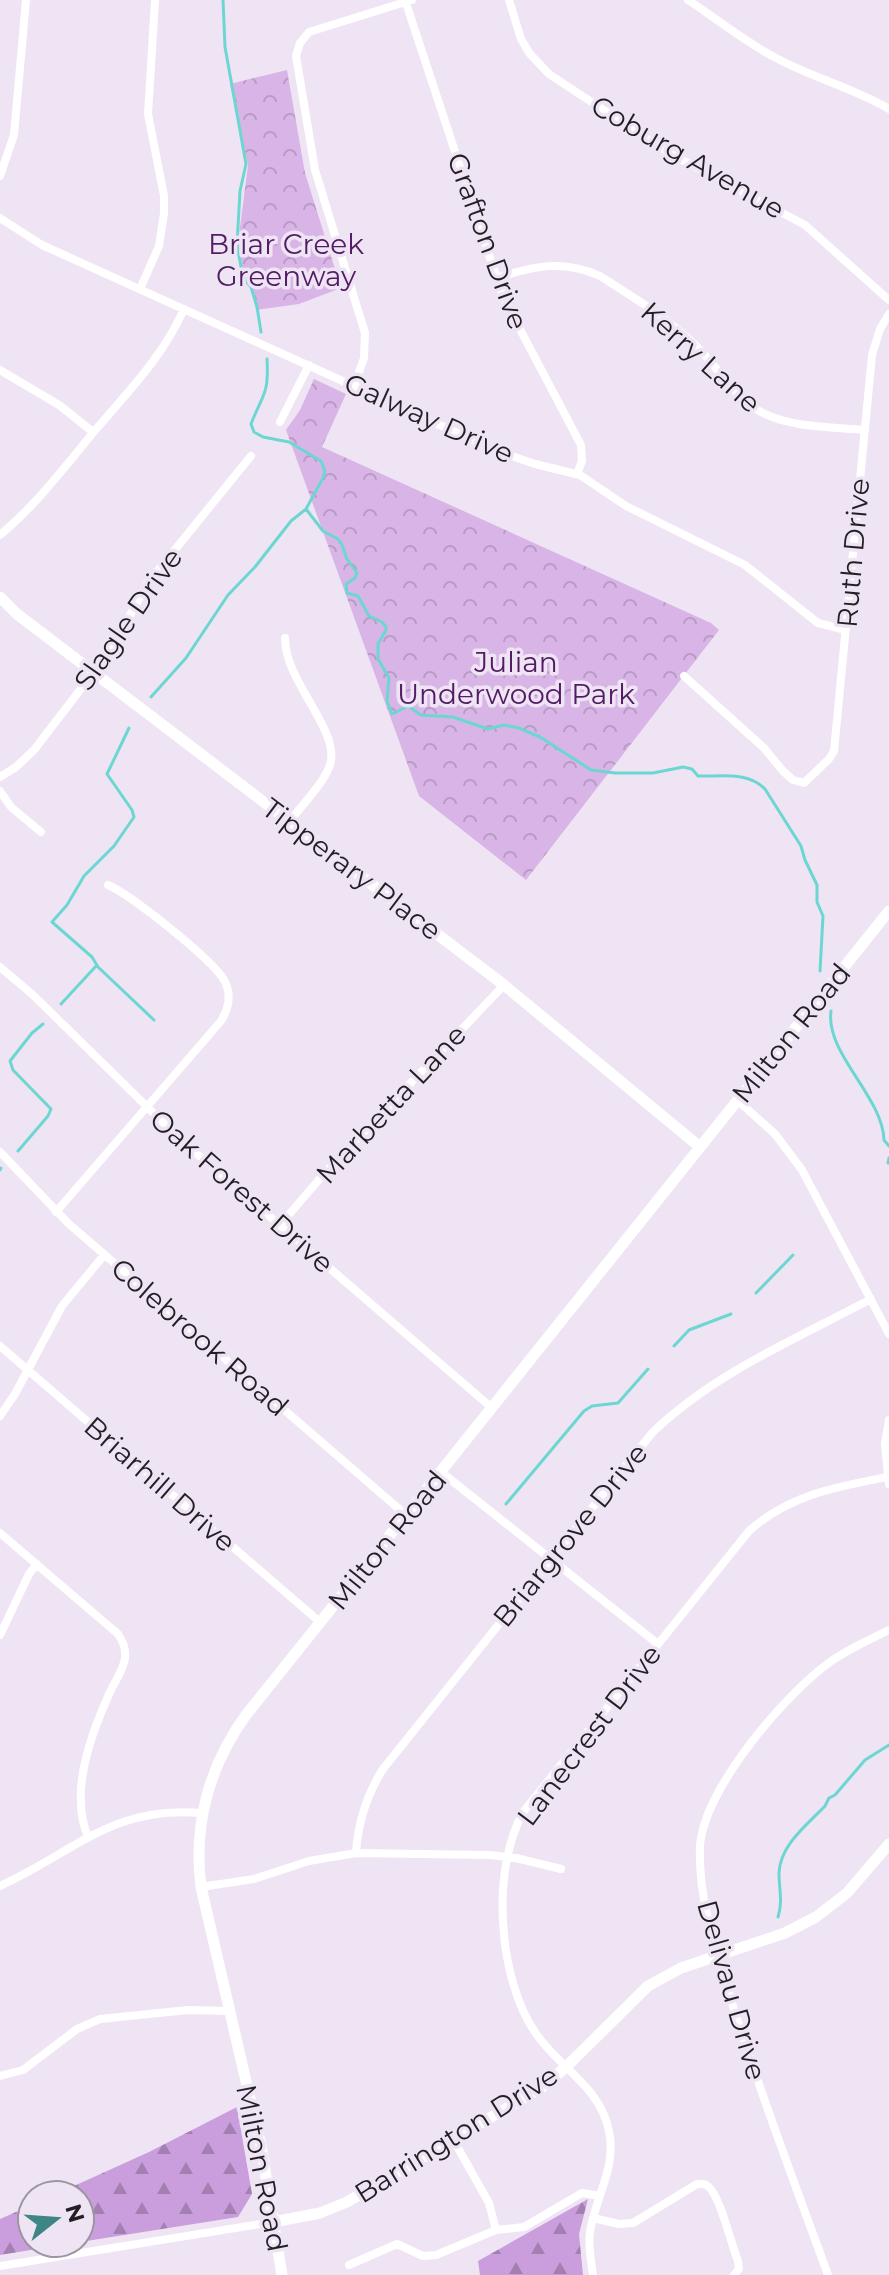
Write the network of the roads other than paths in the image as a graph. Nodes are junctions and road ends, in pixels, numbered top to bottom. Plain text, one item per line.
1 (26, 0) edge
2 (155, 0) edge
3 (509, 0) edge
4 (688, 0) edge
5 (408, 1) edge
6 (889, 109) edge
7 (0, 176) edge
8 (0, 218) edge
9 (497, 278) junction
10 (140, 289) junction
11 (889, 300) edge
12 (184, 309) junction
13 (889, 314) edge
14 (309, 365) junction
15 (0, 370) edge
16 (354, 386) junction
17 (280, 422) dead end
18 (865, 430) junction
19 (93, 432) junction
20 (251, 456) dead end
21 (577, 474) junction
22 (0, 535) edge
23 (0, 597) edge
24 (846, 630) junction
25 (285, 638) dead end
26 (94, 672) junction
27 (684, 676) dead end
28 (0, 777) edge
29 (0, 791) edge
30 (290, 821) junction
31 (41, 832) dead end
32 (108, 885) dead end
33 (889, 911) edge
34 (0, 967) edge
35 (504, 985) junction
36 (737, 1100) junction
37 (146, 1108) junction
38 (700, 1147) junction
39 (0, 1152) edge
40 (56, 1212) junction
41 (280, 1225) junction
42 (104, 1255) junction
43 (871, 1299) junction
44 (889, 1334) edge
45 (0, 1346) edge
46 (28, 1370) junction
47 (492, 1408) junction
48 (0, 1416) edge
49 (889, 1420) edge
50 (441, 1472) junction
51 (888, 1481) edge
52 (406, 1515) junction
53 (0, 1533) edge
54 (550, 1559) junction
55 (37, 1564) junction
56 (321, 1623) junction
57 (889, 1630) edge
58 (0, 1635) edge
59 (658, 1644) junction
60 (202, 1813) junction
61 (88, 1837) junction
62 (889, 1844) edge
63 (356, 1853) junction
64 (508, 1857) junction
65 (561, 1869) dead end
66 (0, 1886) edge
67 (201, 1887) junction
68 (717, 1954) junction
69 (230, 2011) junction
70 (567, 2066) junction
71 (0, 2076) edge
72 (454, 2141) junction
73 (600, 2196) junction
74 (593, 2218) junction
75 (273, 2222) junction
76 (496, 2230) junction
77 (349, 2265) dead end
78 (0, 2266) edge
79 (282, 2275) edge
80 (593, 2275) edge
81 (734, 2275) edge
82 (828, 2275) edge

1 - 7 street
2 - 10 street
3 - 11 street, Coburg Avenue
4 - 6 street
5 - 9 street, Grafton Drive
5 - 16 street
8 - 10 street, Galway Drive
9 - 18 street, Kerry Lane
9 - 21 street, Grafton Drive
10 - 12 street, Galway Drive
12 - 14 street, Galway Drive
12 - 19 street
13 - 18 street, Ruth Drive
14 - 16 street, Galway Drive
14 - 17 street
15 - 19 street
16 - 21 street, Galway Drive
18 - 24 street, Ruth Drive
19 - 22 street
20 - 26 street, Slagle Drive
21 - 24 street, Galway Drive
23 - 26 street, Tipperary Place
24 - 27 street, Ruth Drive
25 - 30 street
26 - 28 street, Slagle Drive
26 - 30 street, Tipperary Place
29 - 31 street
30 - 35 street, Tipperary Place
32 - 37 street
33 - 36 street, Milton Road
34 - 37 street, Oak Forest Drive
35 - 38 street, Tipperary Place
35 - 41 street, Marbetta Lane
36 - 38 street, Milton Road
36 - 43 street
37 - 40 street
37 - 41 street, Oak Forest Drive
38 - 47 street, Milton Road
39 - 40 street, Colebrook Road
40 - 42 street, Colebrook Road
41 - 47 street, Oak Forest Drive
42 - 46 street
42 - 52 street, Colebrook Road
43 - 44 street
43 - 54 street, Briargrove Drive
45 - 46 street, Briarhill Drive
46 - 48 street
46 - 56 street, Briarhill Drive
47 - 50 street, Milton Road
49 - 51 street
50 - 52 street, Milton Road
50 - 54 street
51 - 59 street, Lanecrest Drive
52 - 56 street, Milton Road
53 - 55 street
54 - 59 street
54 - 63 street, Briargrove Drive
55 - 58 street
55 - 61 street
56 - 60 street, Milton Road
57 - 68 street, Delivau Drive
59 - 64 street, Lanecrest Drive
60 - 61 street
60 - 67 street, Milton Road
61 - 66 street
62 - 68 street, Barrington Drive
63 - 64 street
63 - 67 street
64 - 65 street
64 - 70 street, Lanecrest Drive
67 - 69 street, Milton Road
68 - 70 street, Barrington Drive
68 - 82 street, Delivau Drive
69 - 71 street
69 - 75 street, Milton Road
70 - 72 street, Barrington Drive
70 - 73 street, Lanecrest Drive
72 - 75 street, Barrington Drive
72 - 76 street
73 - 74 street, Lanecrest Drive
73 - 76 street
74 - 80 street, Lanecrest Drive
74 - 81 street
75 - 78 street, Barrington Drive
75 - 79 street, Milton Road
76 - 77 street

